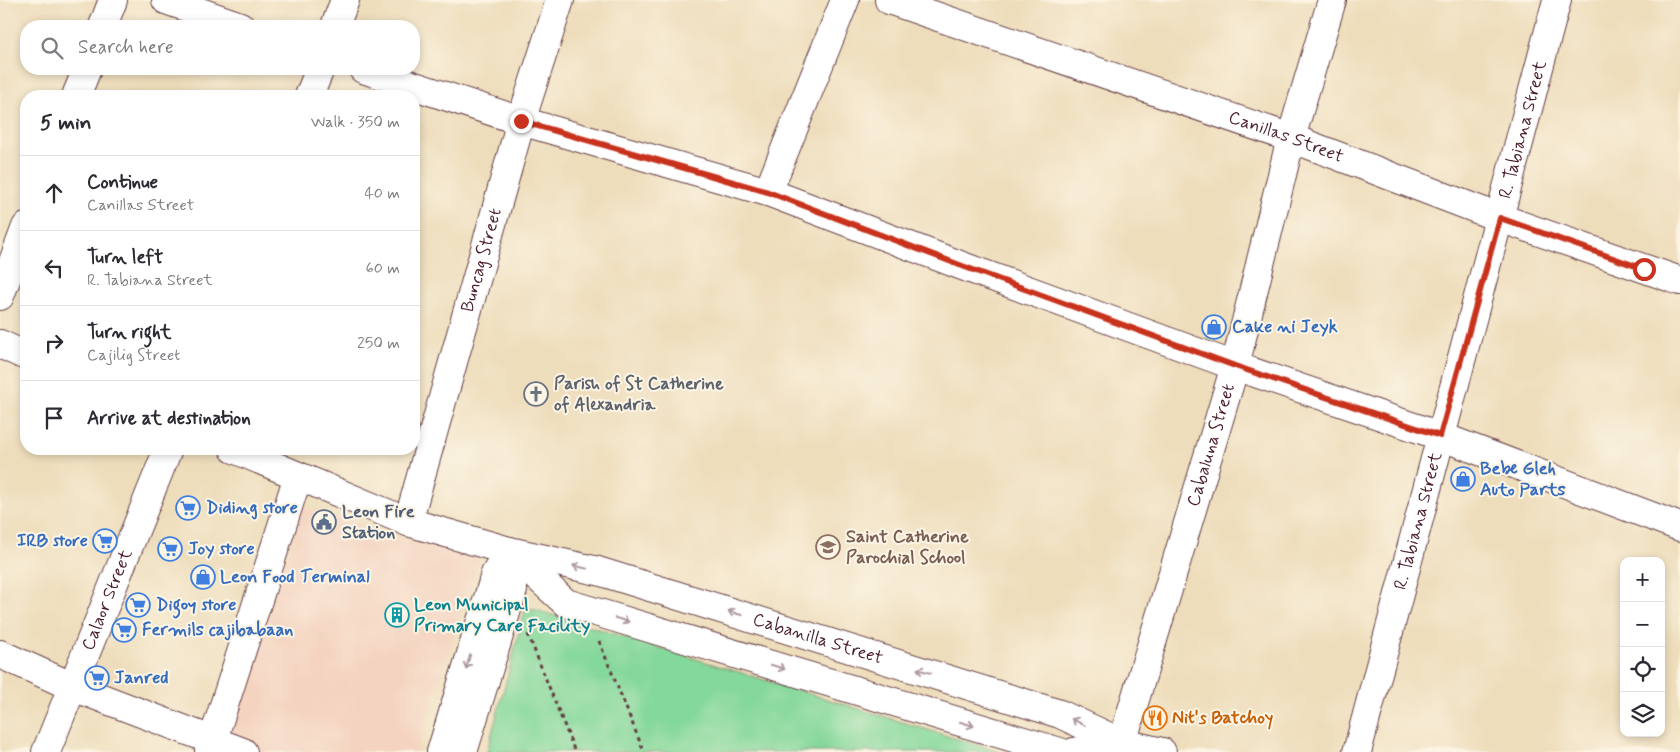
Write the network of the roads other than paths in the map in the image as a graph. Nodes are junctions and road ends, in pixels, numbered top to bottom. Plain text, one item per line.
1 (113, 0) edge
2 (166, 0) edge
3 (345, 0) edge
4 (560, 0) edge
5 (845, 0) edge
6 (889, 0) edge
7 (1332, 0) edge
8 (1557, 0) edge
9 (105, 20) edge
10 (223, 20) edge
11 (338, 20) edge
12 (85, 75) edge
13 (318, 75) edge
14 (380, 75) edge
15 (78, 90) edge
16 (311, 90) edge
17 (521, 121) junction
18 (1291, 138) junction
19 (768, 192) junction
20 (1500, 218) junction
21 (20, 243) edge
22 (1680, 281) edge
23 (0, 296) edge
24 (0, 344) edge
25 (20, 353) edge
26 (1235, 366) junction
27 (1440, 436) junction
28 (166, 455) edge
29 (248, 455) edge
30 (298, 476) junction
31 (408, 522) junction
32 (1680, 527) edge
33 (509, 551) junction
34 (0, 654) edge
35 (72, 687) junction
36 (211, 746) edge
37 (1119, 749) edge
38 (46, 752) edge
39 (243, 752) edge
40 (441, 752) edge
41 (463, 752) edge
42 (1060, 752) edge
43 (1074, 752) edge
44 (1162, 752) edge
45 (1356, 752) edge

1 - 9 street
2 - 10 street
3 - 11 street
4 - 17 street, Buncag Street
5 - 19 street
6 - 18 street, Canillas Street
7 - 18 street, Cabaluna Street
8 - 20 street, R. Tabiana Street
12 - 15 street
13 - 16 street
14 - 17 street
17 - 19 street
17 - 31 street, Buncag Street
18 - 20 street, Canillas Street
18 - 26 street, Cabaluna Street
19 - 26 street
20 - 22 street, Canillas Street
20 - 27 street, R. Tabiana Street
21 - 23 street
24 - 25 street
26 - 27 street
26 - 37 street, Cabaluna Street
27 - 32 street
27 - 45 street, R. Tabiana Street
28 - 35 street, Calaor Street
29 - 30 street, Cabanilla Street
30 - 31 street, Cabanilla Street
30 - 36 street
31 - 33 street, Cabanilla Street
37 -> 33 street, Cabanilla Street
33 -> 40 street
33 - 41 street
33 -> 42 street, Cabanilla Street
34 - 35 street
35 - 36 street
35 - 38 street, Calaor Street
36 - 39 street
37 - 43 street, Cabanilla Street
37 - 44 street, Cabanilla Street

